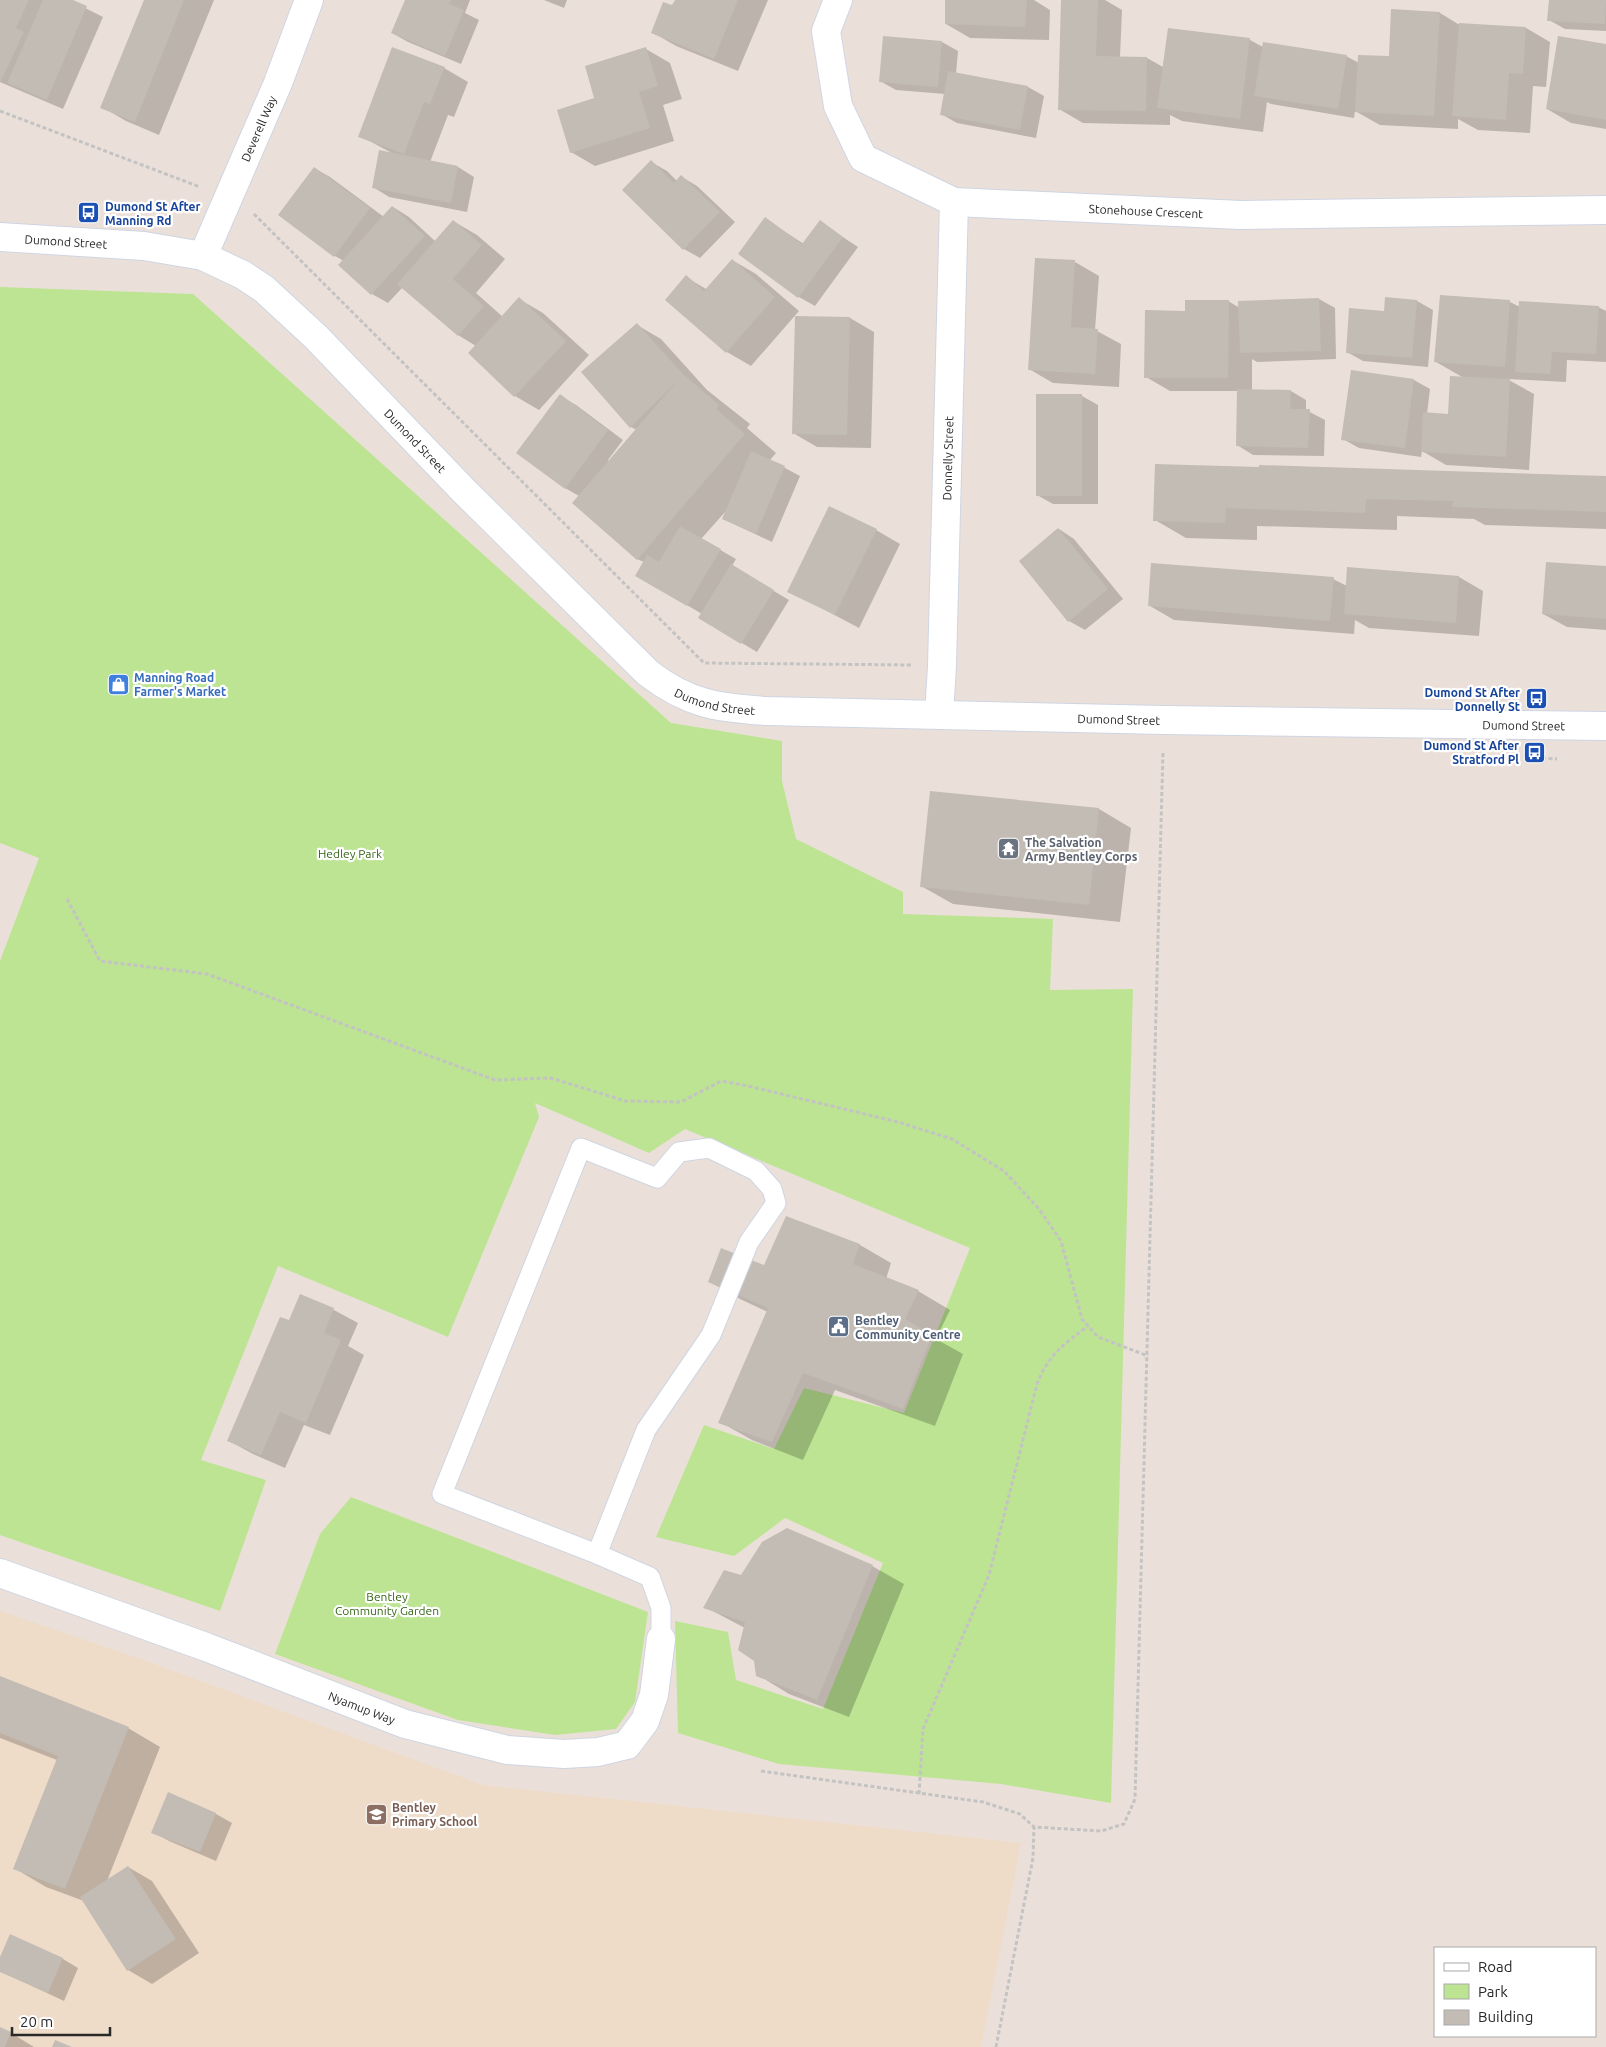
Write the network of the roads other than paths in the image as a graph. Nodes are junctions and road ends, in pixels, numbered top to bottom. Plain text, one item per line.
1 (309, 0) edge
2 (838, 0) edge
3 (954, 202) junction
4 (1606, 210) edge
5 (0, 237) edge
6 (202, 256) junction
7 (939, 714) junction
8 (1606, 726) edge
9 (596, 1554) junction
10 (0, 1573) edge
11 (662, 1639) joint

1 - 6 street, Deverell Way
2 - 3 street, Stonehouse Crescent
3 - 4 street, Stonehouse Crescent
3 - 7 street, Donnelly Street
5 - 6 street, Dumond Street
6 - 7 street, Dumond Street
7 - 8 street, Dumond Street
9 - 9 lane
9 - 11 lane
10 - 11 street, Nyamup Way

